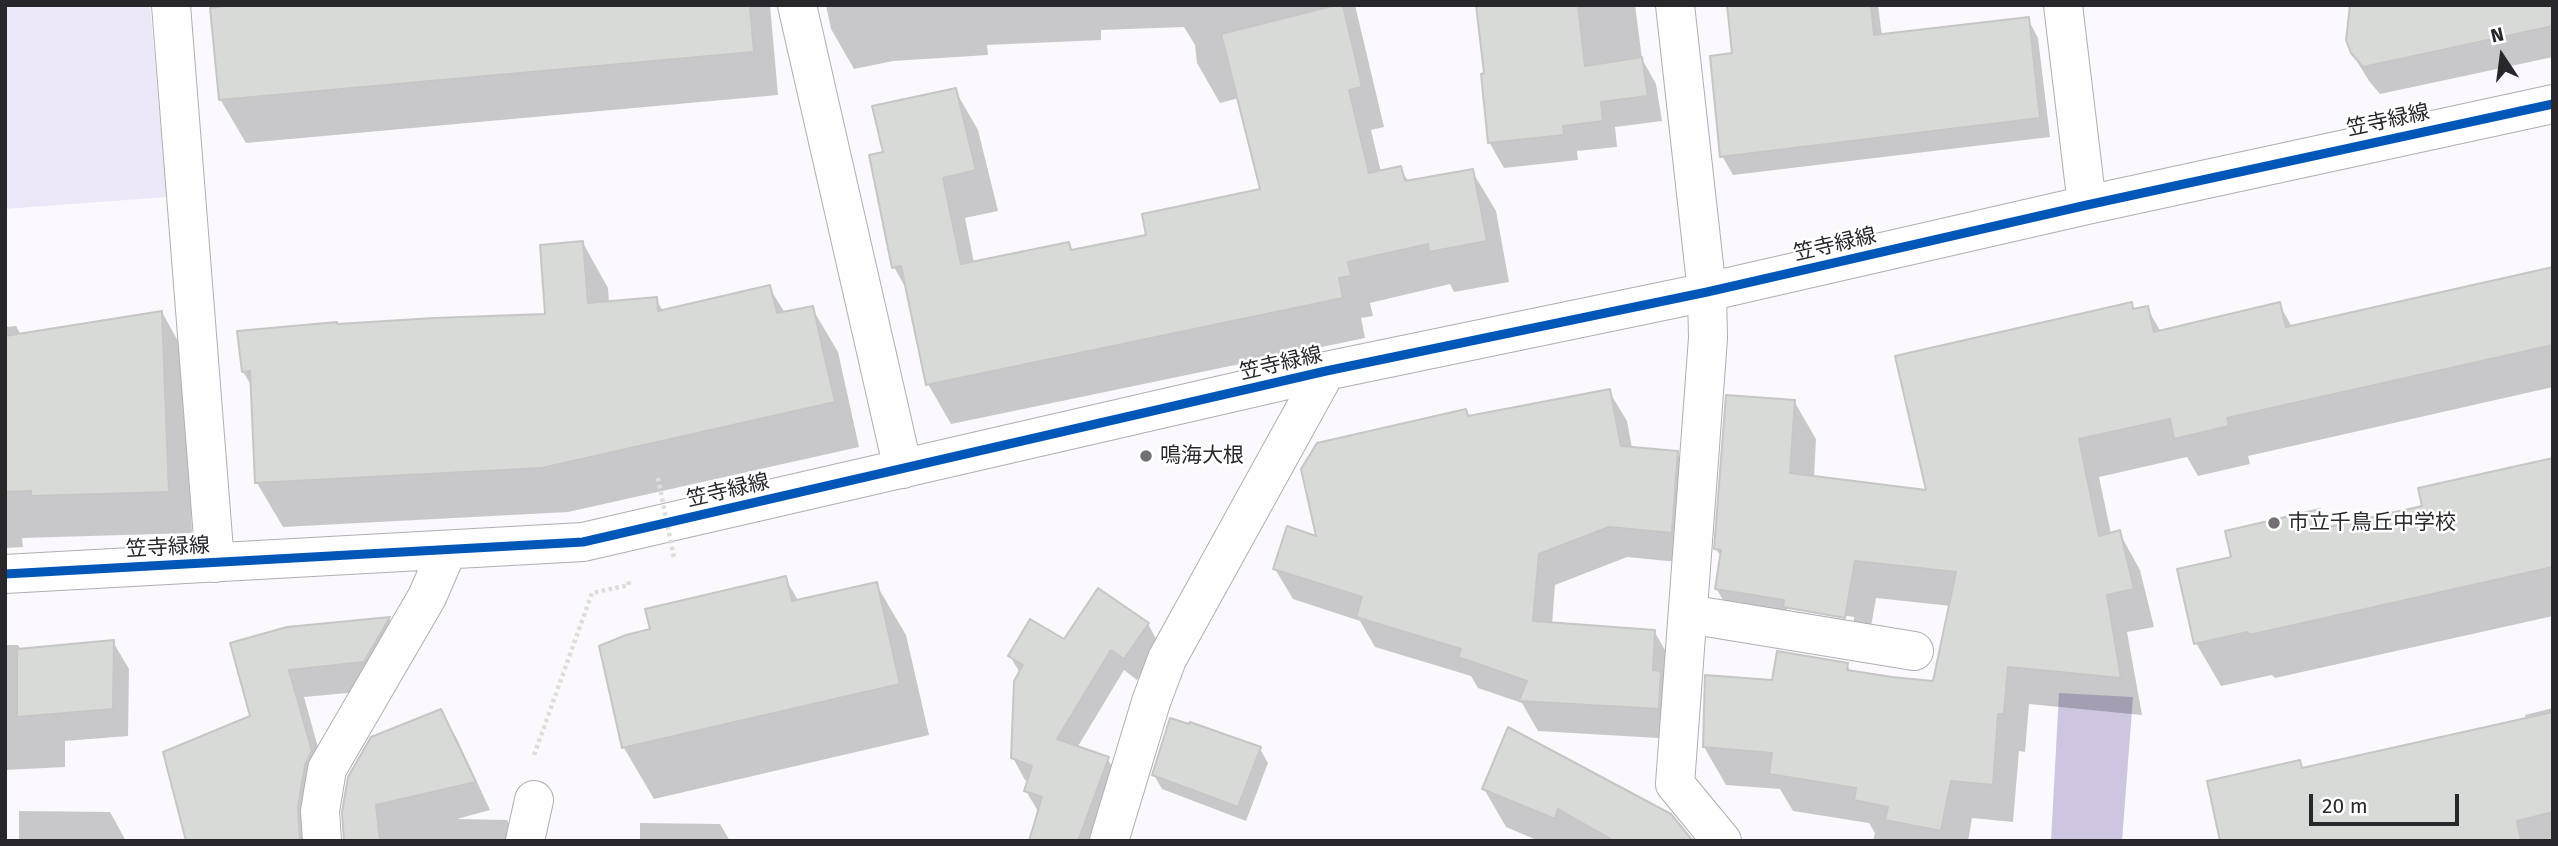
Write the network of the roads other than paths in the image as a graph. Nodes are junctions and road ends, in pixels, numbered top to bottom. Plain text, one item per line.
1 (171, 5) edge
2 (797, 5) edge
3 (1675, 5) edge
4 (2063, 5) edge
5 (2553, 104) edge
6 (2087, 205) junction
7 (1707, 292) junction
8 (1326, 371) junction
9 (903, 469) junction
10 (447, 551) junction
11 (215, 563) junction
12 (5, 574) edge
13 (1688, 614) junction
14 (1914, 651) dead end
15 (534, 800) dead end
16 (323, 841) edge
17 (525, 841) edge
18 (1109, 841) edge
19 (1723, 841) edge

1 - 11 street
2 - 9 street
3 - 7 street
4 - 6 street
5 - 6 street, 笠寺緑線
6 - 7 street, 笠寺緑線
7 - 8 street, 笠寺緑線
7 - 13 street
8 - 9 street, 笠寺緑線
8 - 18 street
9 - 10 street, 笠寺緑線
10 - 11 street, 笠寺緑線
10 - 16 street
11 - 12 street, 笠寺緑線
13 - 14 street
13 - 19 street
15 - 17 street

